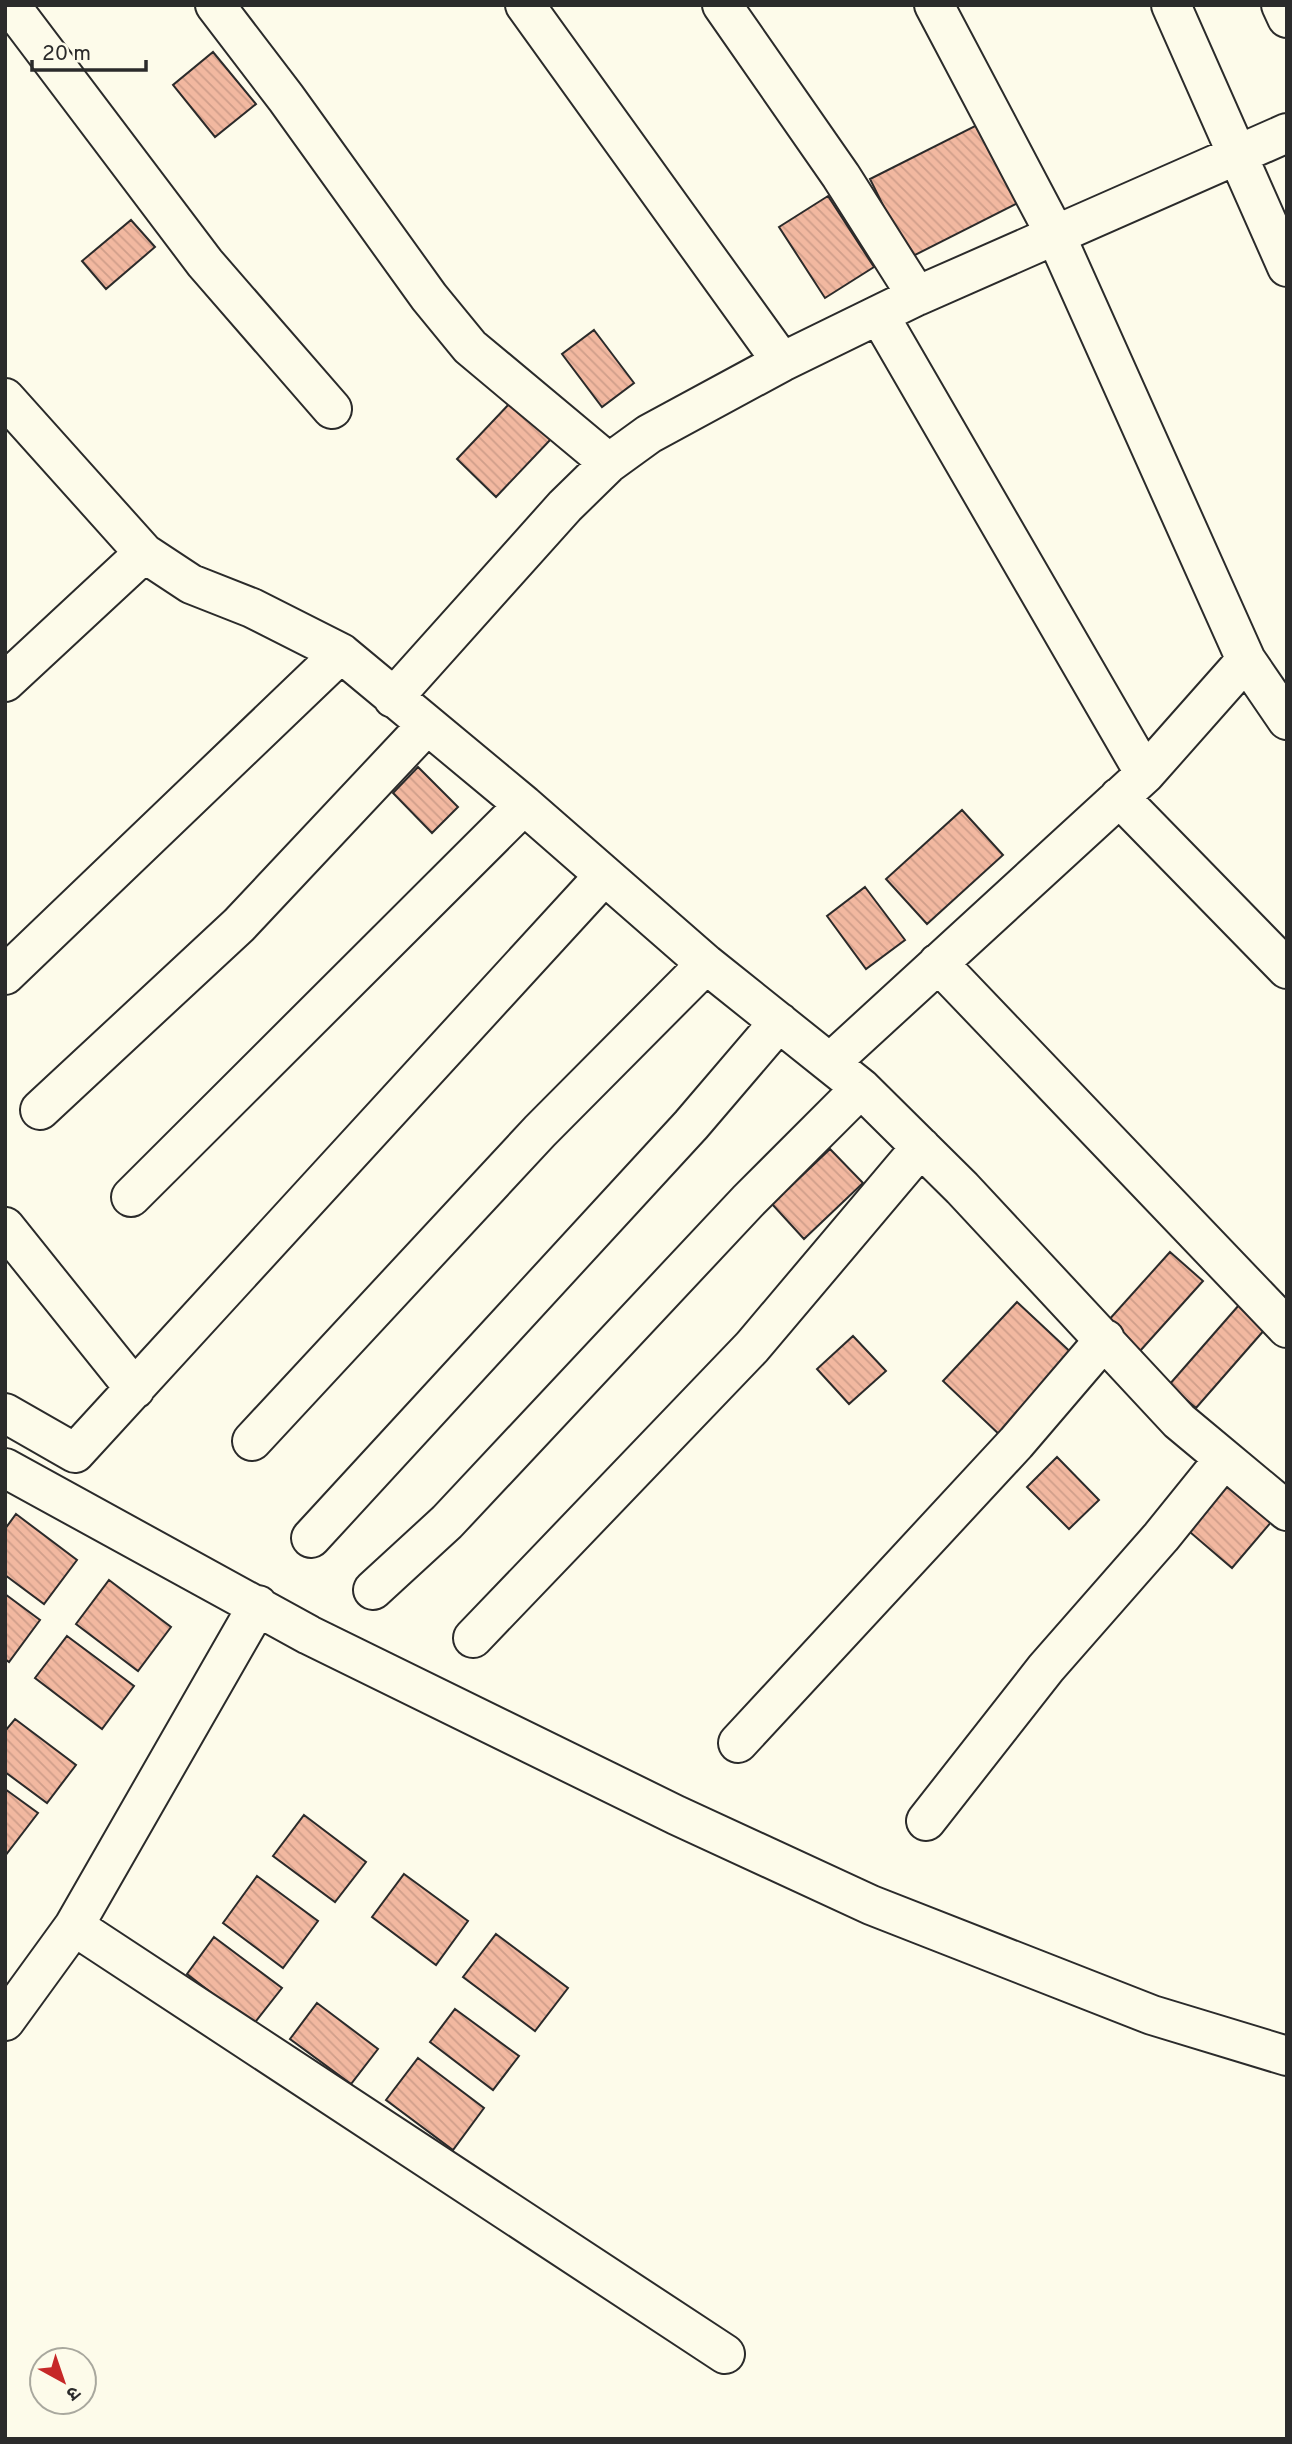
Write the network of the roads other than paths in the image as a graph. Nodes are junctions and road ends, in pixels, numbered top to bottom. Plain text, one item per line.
1 (10, 5) edge
2 (215, 5) edge
3 (525, 5) edge
4 (722, 5) edge
5 (934, 5) edge
6 (1171, 5) edge
7 (1281, 5) edge
8 (1287, 18) edge
9 (1287, 133) edge
10 (1237, 154) junction
11 (1056, 236) junction
12 (1287, 267) edge
13 (917, 296) junction
14 (880, 315) junction
15 (782, 362) junction
16 (5, 398) edge
17 (332, 409) dead end
18 (609, 463) junction
19 (144, 553) junction
20 (341, 653) junction
21 (1246, 660) junction
22 (5, 682) edge
23 (393, 698) junction
24 (1287, 720) edge
25 (426, 726) junction
26 (1132, 785) junction
27 (524, 805) junction
28 (603, 877) junction
29 (938, 963) junction
30 (706, 964) junction
31 (1287, 970) edge
32 (5, 975) edge
33 (779, 1022) junction
34 (831, 1062) junction
35 (861, 1088) junction
36 (40, 1110) dead end
37 (921, 1147) junction
38 (131, 1197) dead end
39 (5, 1227) edge
40 (1284, 1318) edge
41 (1105, 1339) junction
42 (135, 1389) junction
43 (5, 1413) edge
44 (252, 1440) dead end
45 (1224, 1459) junction
46 (5, 1468) edge
47 (1287, 1511) edge
48 (312, 1538) dead end
49 (373, 1590) dead end
50 (258, 1605) junction
51 (473, 1638) dead end
52 (738, 1743) dead end
53 (926, 1821) dead end
54 (74, 1926) junction
55 (5, 2021) edge
56 (1287, 2056) edge
57 (725, 2354) dead end

1 - 17 street
2 - 18 street
3 - 15 street
4 - 13 street
5 - 11 street
6 - 10 street
7 - 8 street
9 - 10 street
10 - 11 street
10 - 12 street
11 - 13 street
11 - 21 street
13 - 14 street
14 - 15 street
14 - 26 street
15 - 18 street
16 - 19 street
18 - 23 street
19 - 20 street
19 - 22 street
20 - 23 street
20 - 32 street
21 - 24 street
21 - 26 street
23 - 25 street
25 - 27 street
25 - 36 street
26 - 29 street
26 - 31 street
27 - 28 street
27 - 38 street
28 - 30 street
28 - 42 street
29 - 34 street
29 - 40 street
30 - 33 street
30 - 44 street
33 - 34 street
33 - 48 street
34 - 35 street
35 - 37 street
35 - 49 street
37 - 41 street
37 - 51 street
39 - 42 street
41 - 45 street
41 - 52 street
42 - 43 street
45 - 47 street
45 - 53 street
46 - 50 street
50 - 54 street
50 - 56 street
54 - 55 street
54 - 57 street

